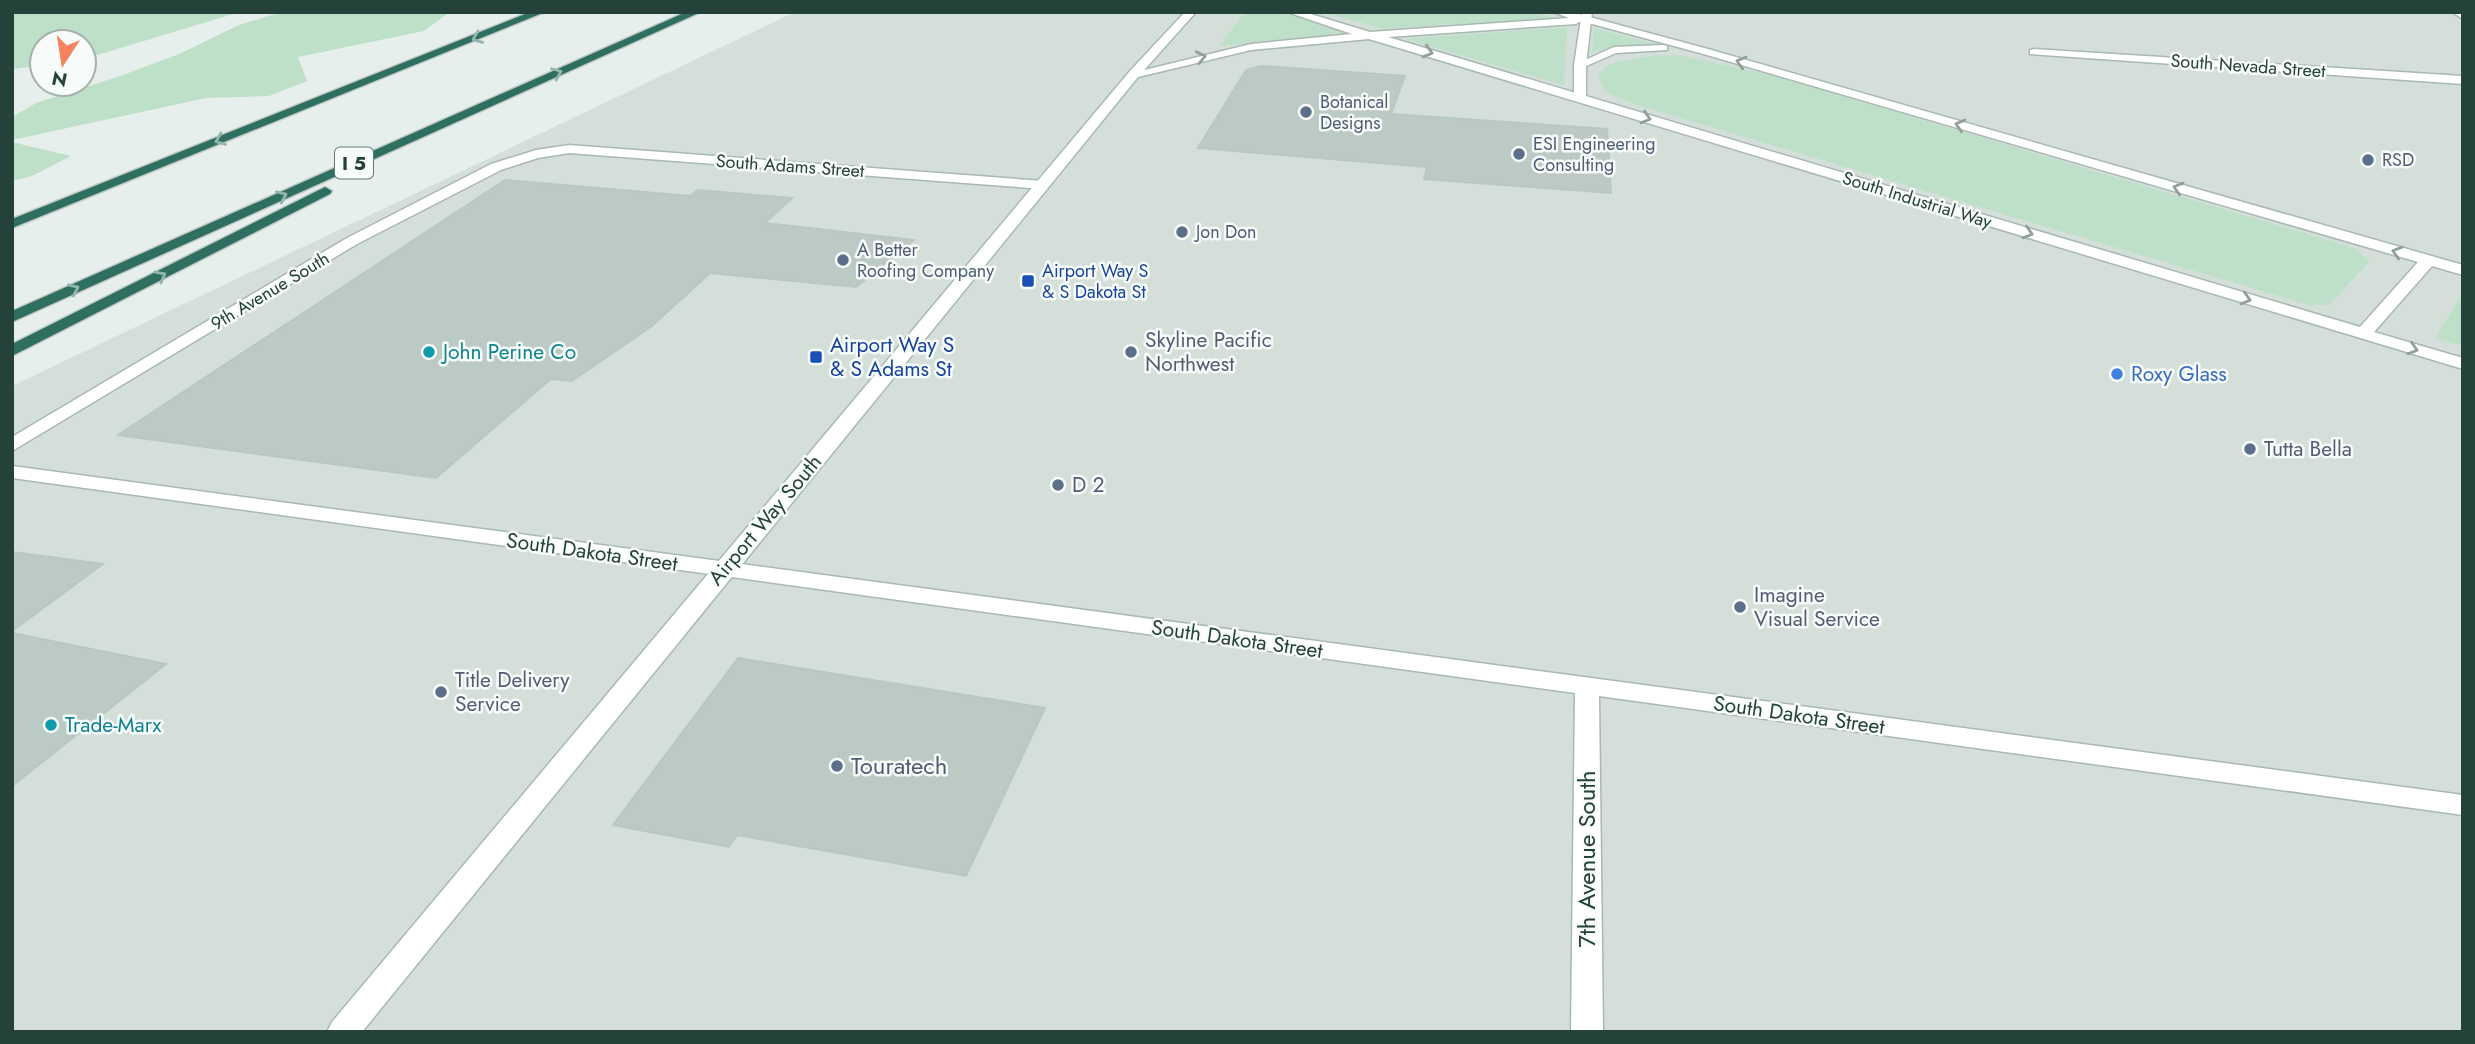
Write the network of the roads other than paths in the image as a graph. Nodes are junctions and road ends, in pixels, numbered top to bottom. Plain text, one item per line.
1 (540, 12) edge
2 (696, 12) edge
3 (1191, 12) edge
4 (1293, 12) edge
5 (1558, 12) edge
6 (2457, 12) edge
7 (1587, 16) edge
8 (2463, 16) edge
9 (1372, 35) junction
10 (1704, 51) junction
11 (2034, 52) dead end
12 (1580, 65) junction
13 (1134, 74) junction
14 (2463, 80) edge
15 (525, 86) junction
16 (1580, 98) junction
17 (536, 154) joint
18 (1043, 185) junction
19 (83, 195) junction
20 (12, 218) edge
21 (12, 224) edge
22 (2428, 261) junction
23 (2463, 270) edge
24 (12, 317) edge
25 (2363, 334) junction
26 (12, 351) edge
27 (2463, 364) edge
28 (12, 445) edge
29 (12, 472) edge
30 (724, 570) junction
31 (1587, 686) junction
32 (2463, 804) edge
33 (343, 1032) edge
34 (1587, 1032) edge

1 -> 19 highway
15 -> 2 highway, I 5
3 - 13 street, Airport Way South
4 - 9 street, South Industrial Way
5 - 7 street
6 - 8 street
7 - 9 street
7 - 10 street
7 - 12 street
13 -> 9 street, South Industrial Way
9 -> 16 street, South Industrial Way
10 - 12 street
22 -> 10 street
11 - 14 street, South Nevada Street
12 - 16 street
13 - 18 street, Airport Way South
24 -> 15 highway, I 5
26 -> 15 highway
16 -> 25 street, South Industrial Way
17 - 18 street, South Adams Street
17 - 28 street, 9th Avenue South
18 - 30 street, Airport Way South
19 - 20 highway
19 - 21 highway
22 - 23 street
22 - 25 street
25 -> 27 street, South Industrial Way
29 - 30 street, South Dakota Street
30 - 31 street, South Dakota Street
30 - 33 street, Airport Way South
31 - 32 street, South Dakota Street
31 - 34 street, 7th Avenue South

